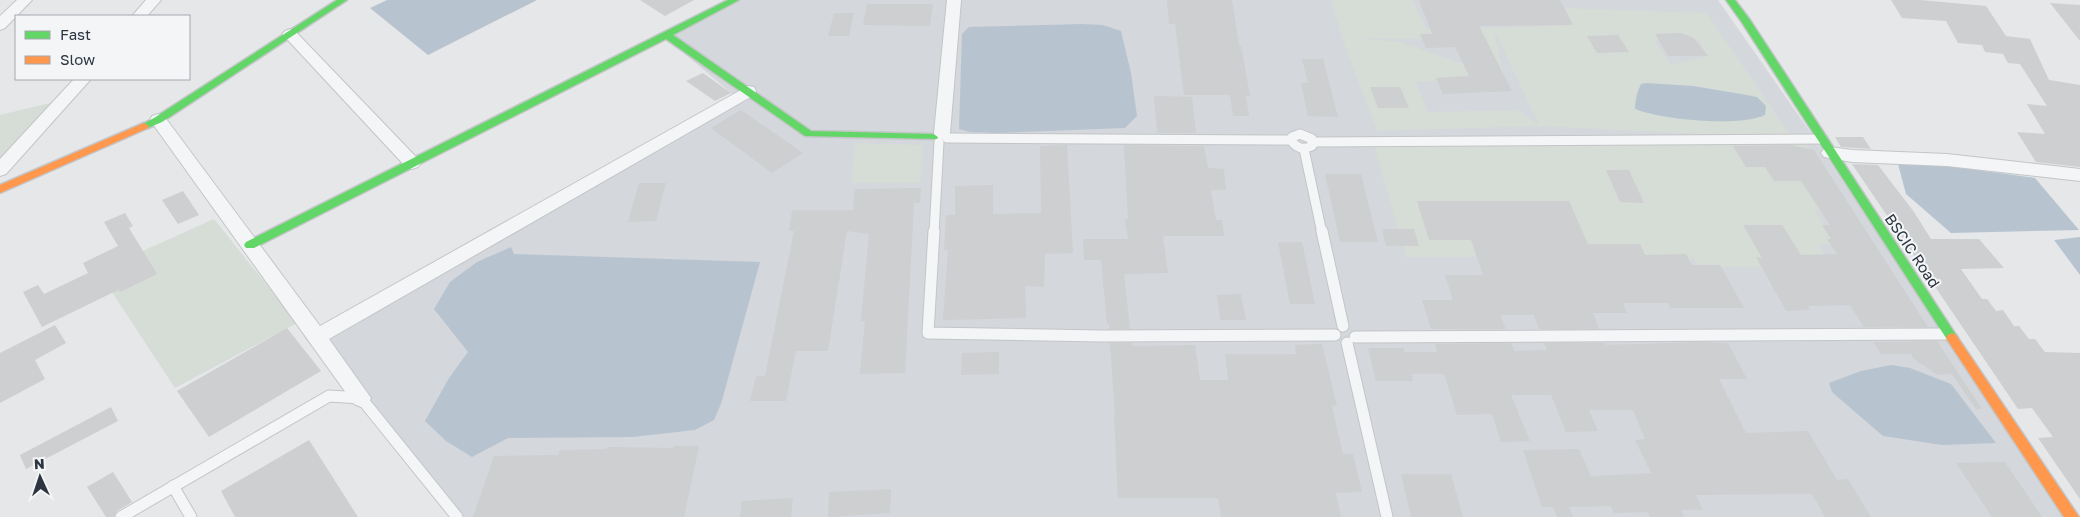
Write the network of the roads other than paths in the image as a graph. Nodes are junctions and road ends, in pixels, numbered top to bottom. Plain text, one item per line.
1 (25, 0) edge
2 (154, 0) edge
3 (343, 0) edge
4 (735, 0) edge
5 (954, 0) edge
6 (1730, 0) edge
7 (1743, 0) edge
8 (140, 15) edge
9 (1745, 20) junction
10 (0, 25) edge
11 (290, 34) junction
12 (665, 34) junction
13 (82, 80) edge
14 (748, 92) junction
15 (158, 120) junction
16 (940, 137) junction
17 (1291, 140) junction
18 (1314, 142) junction
19 (1826, 146) junction
20 (1304, 149) junction
21 (412, 163) junction
22 (0, 170) edge
23 (2080, 175) edge
24 (0, 189) edge
25 (250, 245) junction
26 (1342, 326) junction
27 (1950, 334) junction
28 (1335, 335) junction
29 (317, 337) junction
30 (1351, 340) junction
31 (361, 398) junction
32 (173, 486) junction
33 (121, 517) edge
34 (191, 517) edge
35 (457, 517) edge
36 (1387, 517) edge
37 (2072, 517) edge

1 - 10 street
2 - 8 street
3 - 11 street
4 - 12 street
5 - 16 street
6 - 9 street, BSCIC Road
7 - 9 street
9 - 19 street, BSCIC Road
11 - 15 street
11 - 21 street
12 - 14 street
12 - 21 street
13 - 22 street
14 - 16 street
14 - 29 street
15 - 24 street
15 - 25 street
16 - 17 lane
16 - 28 lane
17 - 18 lane
17 - 20 lane
18 - 19 lane
18 - 20 lane
19 - 23 street
19 - 27 street, BSCIC Road
20 - 26 lane
21 - 25 street
25 - 29 street
26 - 28 lane
26 - 30 lane
27 - 30 lane
27 - 37 street, BSCIC Road
28 - 30 lane
29 - 31 street
30 - 36 lane
31 - 32 lane
31 - 35 lane
32 - 33 lane
32 - 34 lane

